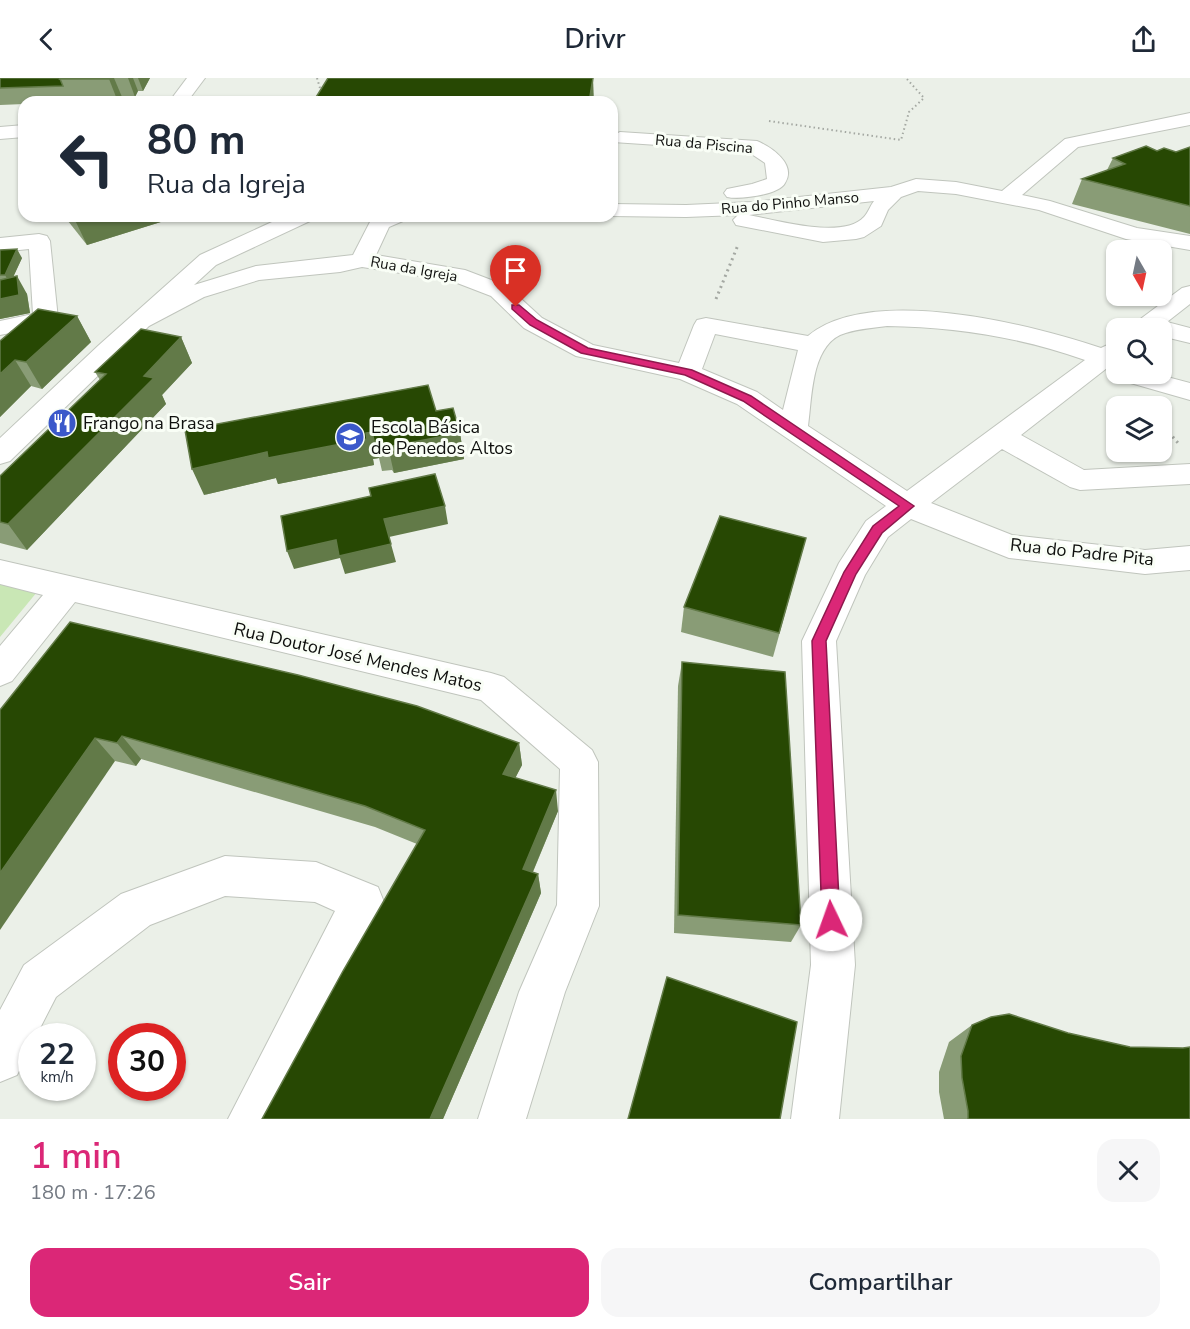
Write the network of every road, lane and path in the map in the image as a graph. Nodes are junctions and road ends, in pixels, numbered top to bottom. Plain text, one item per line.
1 (196, 78) edge
2 (317, 78) edge
3 (906, 78) edge
4 (182, 96) edge
5 (322, 96) edge
6 (1190, 119) edge
7 (760, 120) dead end
8 (0, 132) edge
9 (18, 132) edge
10 (620, 138) dead end
11 (894, 193) junction
12 (618, 197) edge
13 (1006, 198) junction
14 (618, 210) edge
15 (686, 211) junction
16 (748, 220) junction
17 (289, 222) edge
18 (384, 222) edge
19 (5, 236) edge
20 (1190, 243) edge
21 (362, 260) junction
22 (1190, 294) edge
23 (1158, 318) edge
24 (144, 320) junction
25 (706, 325) junction
26 (0, 328) edge
27 (1172, 332) edge
28 (1190, 336) edge
29 (813, 345) junction
30 (1106, 359) edge
31 (1106, 361) edge
32 (688, 373) junction
33 (1163, 384) edge
34 (1190, 392) edge
35 (794, 429) junction
36 (1001, 436) junction
37 (1172, 440) edge
38 (0, 454) edge
39 (1186, 462) edge
40 (908, 506) junction
41 (1190, 558) edge
42 (0, 572) edge
43 (68, 588) junction
44 (0, 671) edge
45 (0, 1058) edge
46 (252, 1119) edge
47 (502, 1119) edge
48 (815, 1119) edge

1 - 4 street
2 - 5 path
3 - 7 path
6 - 13 street
8 - 9 street
10 - 12 street, Rua da Piscina
11 - 13 street, Rua do Pinho Manso
11 - 15 street, Rua do Pinho Manso
11 - 16 street, Rua do Pinho Manso
13 - 20 street, Rua do Pinho Manso
14 - 15 street, Rua do Pinho Manso
15 - 16 street, Rua do Pinho Manso
16 - 25 path
17 - 24 street
18 - 21 street
19 - 26 street
21 - 24 street, Rua da Igreja
21 - 32 street, Rua da Igreja
22 - 23 street
24 - 38 street
25 - 29 street
25 - 32 street
27 - 28 street
29 - 30 street
29 - 35 street
31 - 36 street
32 - 35 street, Rua da Igreja
33 - 34 street
35 - 40 street, Rua da Igreja
36 - 39 street
36 - 40 street
37 - 39 path
40 - 41 street, Rua do Padre Pita
40 - 48 street
42 - 43 street
43 - 44 street
43 - 47 street, Rua Doutor José Mendes Matos
45 - 46 street

